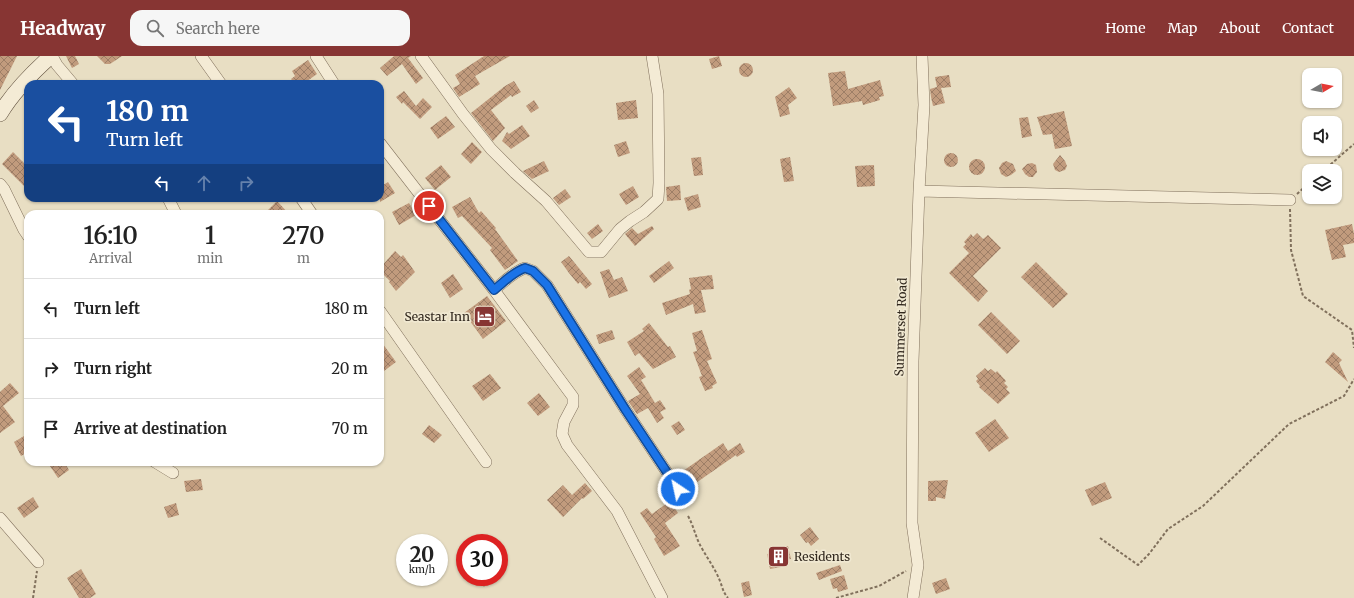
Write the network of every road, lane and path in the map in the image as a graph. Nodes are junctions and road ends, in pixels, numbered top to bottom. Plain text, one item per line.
1 (52, 56) edge
2 (201, 56) edge
3 (316, 56) edge
4 (421, 56) edge
5 (652, 56) edge
6 (922, 56) edge
7 (26, 80) edge
8 (70, 80) edge
9 (218, 80) edge
10 (331, 80) edge
11 (24, 82) edge
12 (0, 114) edge
13 (1354, 144) edge
14 (384, 148) edge
15 (1331, 164) edge
16 (0, 184) edge
17 (1302, 189) edge
18 (919, 191) junction
19 (1290, 200) junction
20 (24, 230) edge
21 (494, 290) junction
22 (384, 317) edge
23 (1354, 348) edge
24 (1354, 379) edge
25 (486, 462) dead end
26 (162, 466) edge
27 (173, 473) dead end
28 (678, 489) dead end
29 (688, 516) dead end
30 (0, 518) edge
31 (1100, 538) dead end
32 (38, 562) joint
33 (918, 565) junction
34 (33, 598) edge
35 (662, 598) edge
36 (728, 598) edge
37 (836, 598) edge
38 (913, 598) edge

1 - 7 main road
1 - 8 street
2 - 9 street
3 - 10 street
4 - 5 street
6 - 18 street, Summerset Road
11 - 12 main road
13 - 15 path
14 - 21 street
16 - 20 street
17 - 19 path
18 - 19 street
18 - 33 street, Summerset Road
19 - 23 path
21 - 28 street
21 - 35 street
22 - 25 street
24 - 31 path
26 - 27 street
29 - 36 path
30 - 32 street
32 - 34 path
33 - 37 path
33 - 38 street, Summerset Road

